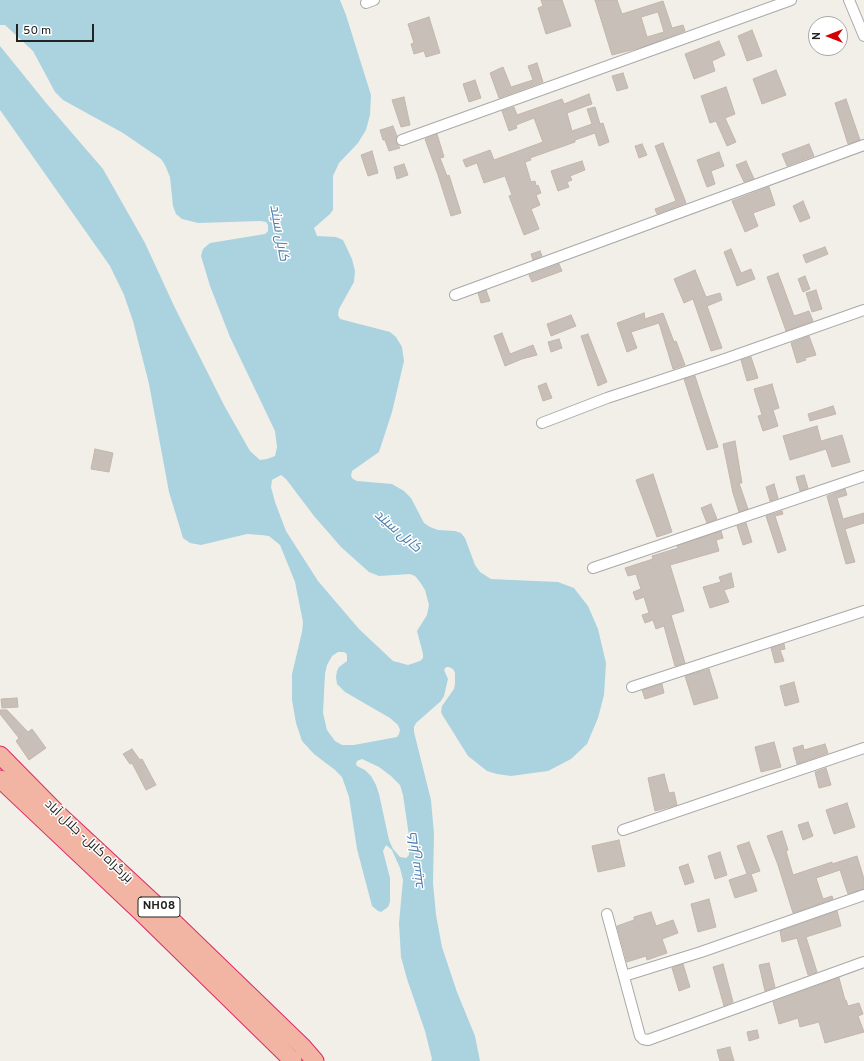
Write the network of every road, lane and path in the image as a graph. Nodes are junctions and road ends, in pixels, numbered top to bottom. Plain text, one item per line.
1 (791, 0) edge
2 (849, 0) edge
3 (864, 36) edge
4 (402, 140) dead end
5 (864, 145) edge
6 (455, 295) dead end
7 (864, 310) edge
8 (542, 423) dead end
9 (864, 476) edge
10 (593, 568) dead end
11 (864, 611) edge
12 (632, 687) dead end
13 (864, 748) edge
14 (0, 755) edge
15 (0, 779) edge
16 (623, 830) dead end
17 (864, 895) edge
18 (607, 914) dead end
19 (864, 962) edge
20 (624, 976) junction
21 (295, 1055) edge
22 (315, 1061) edge

1 - 4 street
2 - 3 street
5 - 6 street
7 - 8 street
9 - 10 street
11 - 12 street
13 - 16 street
14 - 21 highway, بزرگراه کابل- جلال آباد / NH08
15 - 21 highway, بزرگراه کابل- جلال آباد / NH08
17 - 20 street
18 - 20 street
19 - 20 street
21 - 22 highway, بزرگراه کابل- جلال آباد / NH08

